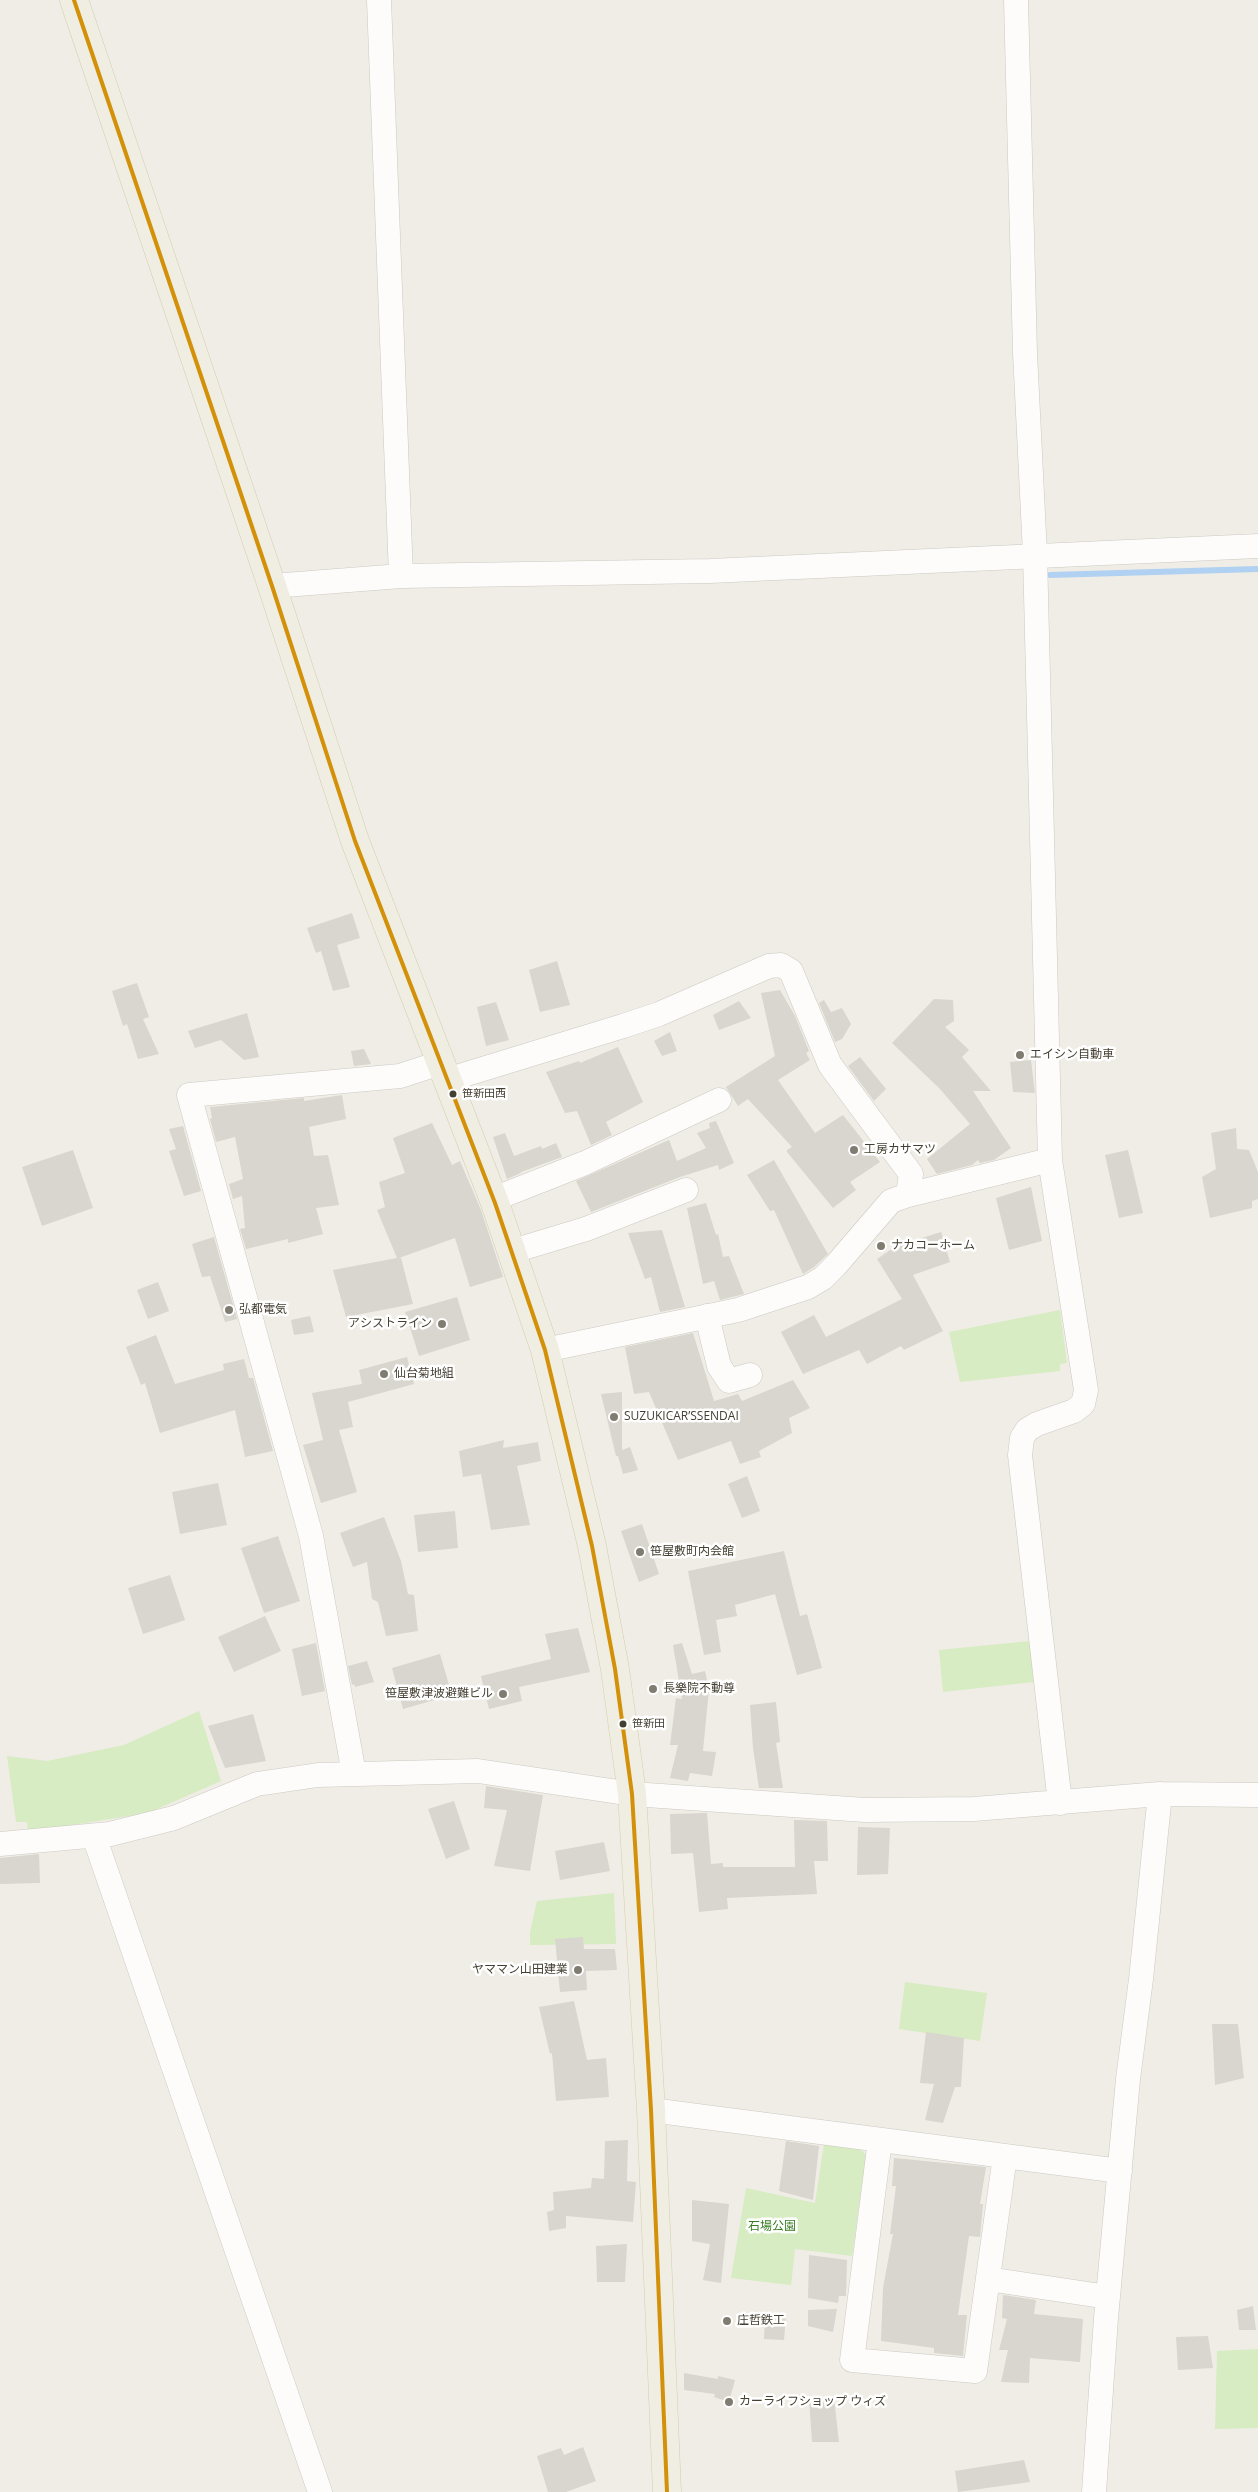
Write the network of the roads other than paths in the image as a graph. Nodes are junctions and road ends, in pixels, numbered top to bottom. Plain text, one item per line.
1 (74, 0) edge
2 (380, 0) edge
3 (1016, 0) edge
4 (1258, 546) edge
5 (1035, 554) junction
6 (401, 576) junction
7 (272, 586) junction
8 (444, 1072) junction
9 (719, 1100) dead end
10 (1050, 1160) junction
11 (686, 1190) dead end
12 (504, 1195) dead end
13 (908, 1195) junction
14 (523, 1248) dead end
15 (707, 1316) junction
16 (545, 1350) junction
17 (750, 1375) dead end
18 (354, 1774) junction
19 (632, 1794) junction
20 (1160, 1794) junction
21 (1258, 1795) edge
22 (1060, 1803) junction
23 (94, 1836) junction
24 (0, 1844) edge
25 (651, 2110) junction
26 (880, 2140) junction
27 (1005, 2156) junction
28 (1120, 2170) junction
29 (988, 2279) junction
30 (1108, 2296) junction
31 (320, 2492) edge
32 (667, 2492) edge
33 (1094, 2492) edge

1 - 7 main road
2 - 6 street
3 - 5 street
4 - 5 street
5 - 6 street
5 - 10 street
6 - 7 street
7 - 8 main road
8 - 13 street
8 - 16 main road
8 - 18 street
9 - 12 street
10 - 13 street
10 - 22 street
11 - 14 street
13 - 15 street
15 - 16 street
15 - 17 street
16 - 19 main road
18 - 19 street
18 - 23 street
19 - 22 street
19 - 25 main road
20 - 21 street
20 - 22 street
20 - 28 street
23 - 24 street
23 - 31 street
25 - 26 street
25 - 32 main road
26 - 27 street
26 - 29 street
27 - 28 street
27 - 29 street
28 - 30 street
29 - 30 street
30 - 33 street

